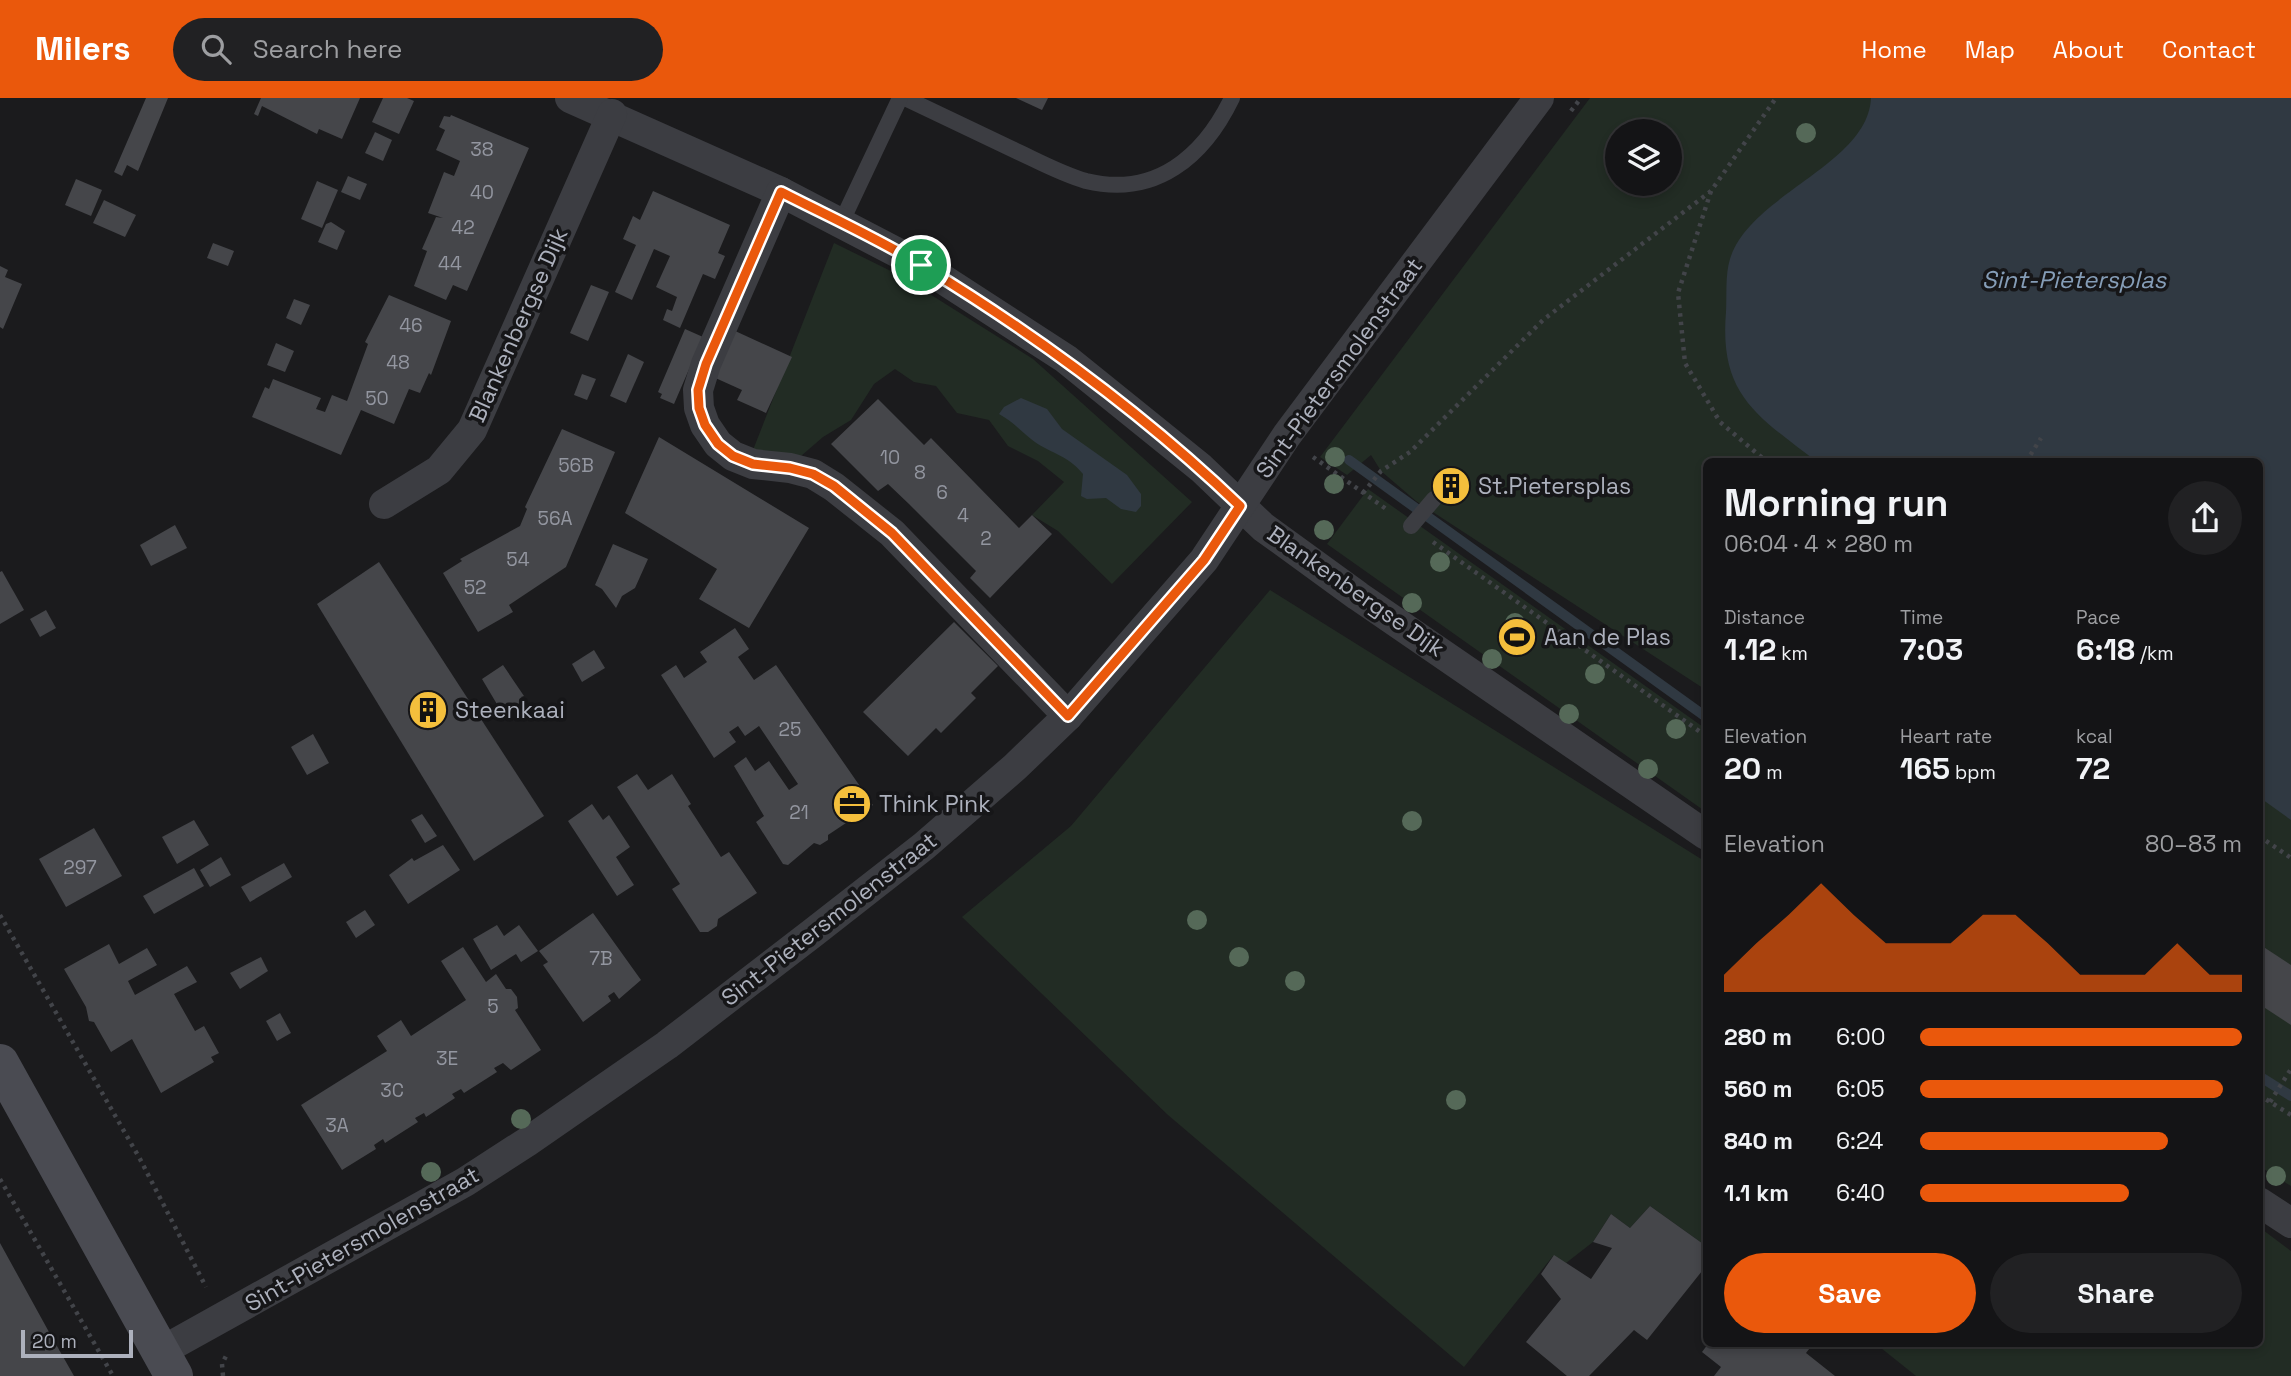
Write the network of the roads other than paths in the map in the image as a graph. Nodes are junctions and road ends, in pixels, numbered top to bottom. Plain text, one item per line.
1 (570, 98) edge
2 (903, 98) edge
3 (1232, 98) edge
4 (1539, 98) edge
5 (612, 114) junction
6 (781, 192) junction
7 (841, 222) junction
8 (1429, 503) dead end
9 (384, 505) dead end
10 (1240, 506) junction
11 (1412, 525) road end
12 (1068, 716) junction
13 (1703, 833) edge
14 (0, 1063) edge
15 (2263, 1205) edge
16 (2291, 1223) edge
17 (167, 1364) edge

1 - 5 street, Blankenbergse Dijk
2 - 3 lane
2 - 7 lane
4 - 10 street, Sint-Pietersmolenstraat
5 - 6 street, Blankenbergse Dijk
5 - 9 street, Blankenbergse Dijk
6 - 7 street, Blankenbergse Dijk
6 - 12 street
7 - 10 street, Blankenbergse Dijk
8 - 11 lane
10 - 12 street, Sint-Pietersmolenstraat
10 - 13 street, Blankenbergse Dijk
12 - 17 street, Sint-Pietersmolenstraat
14 - 17 main road
15 - 16 street

